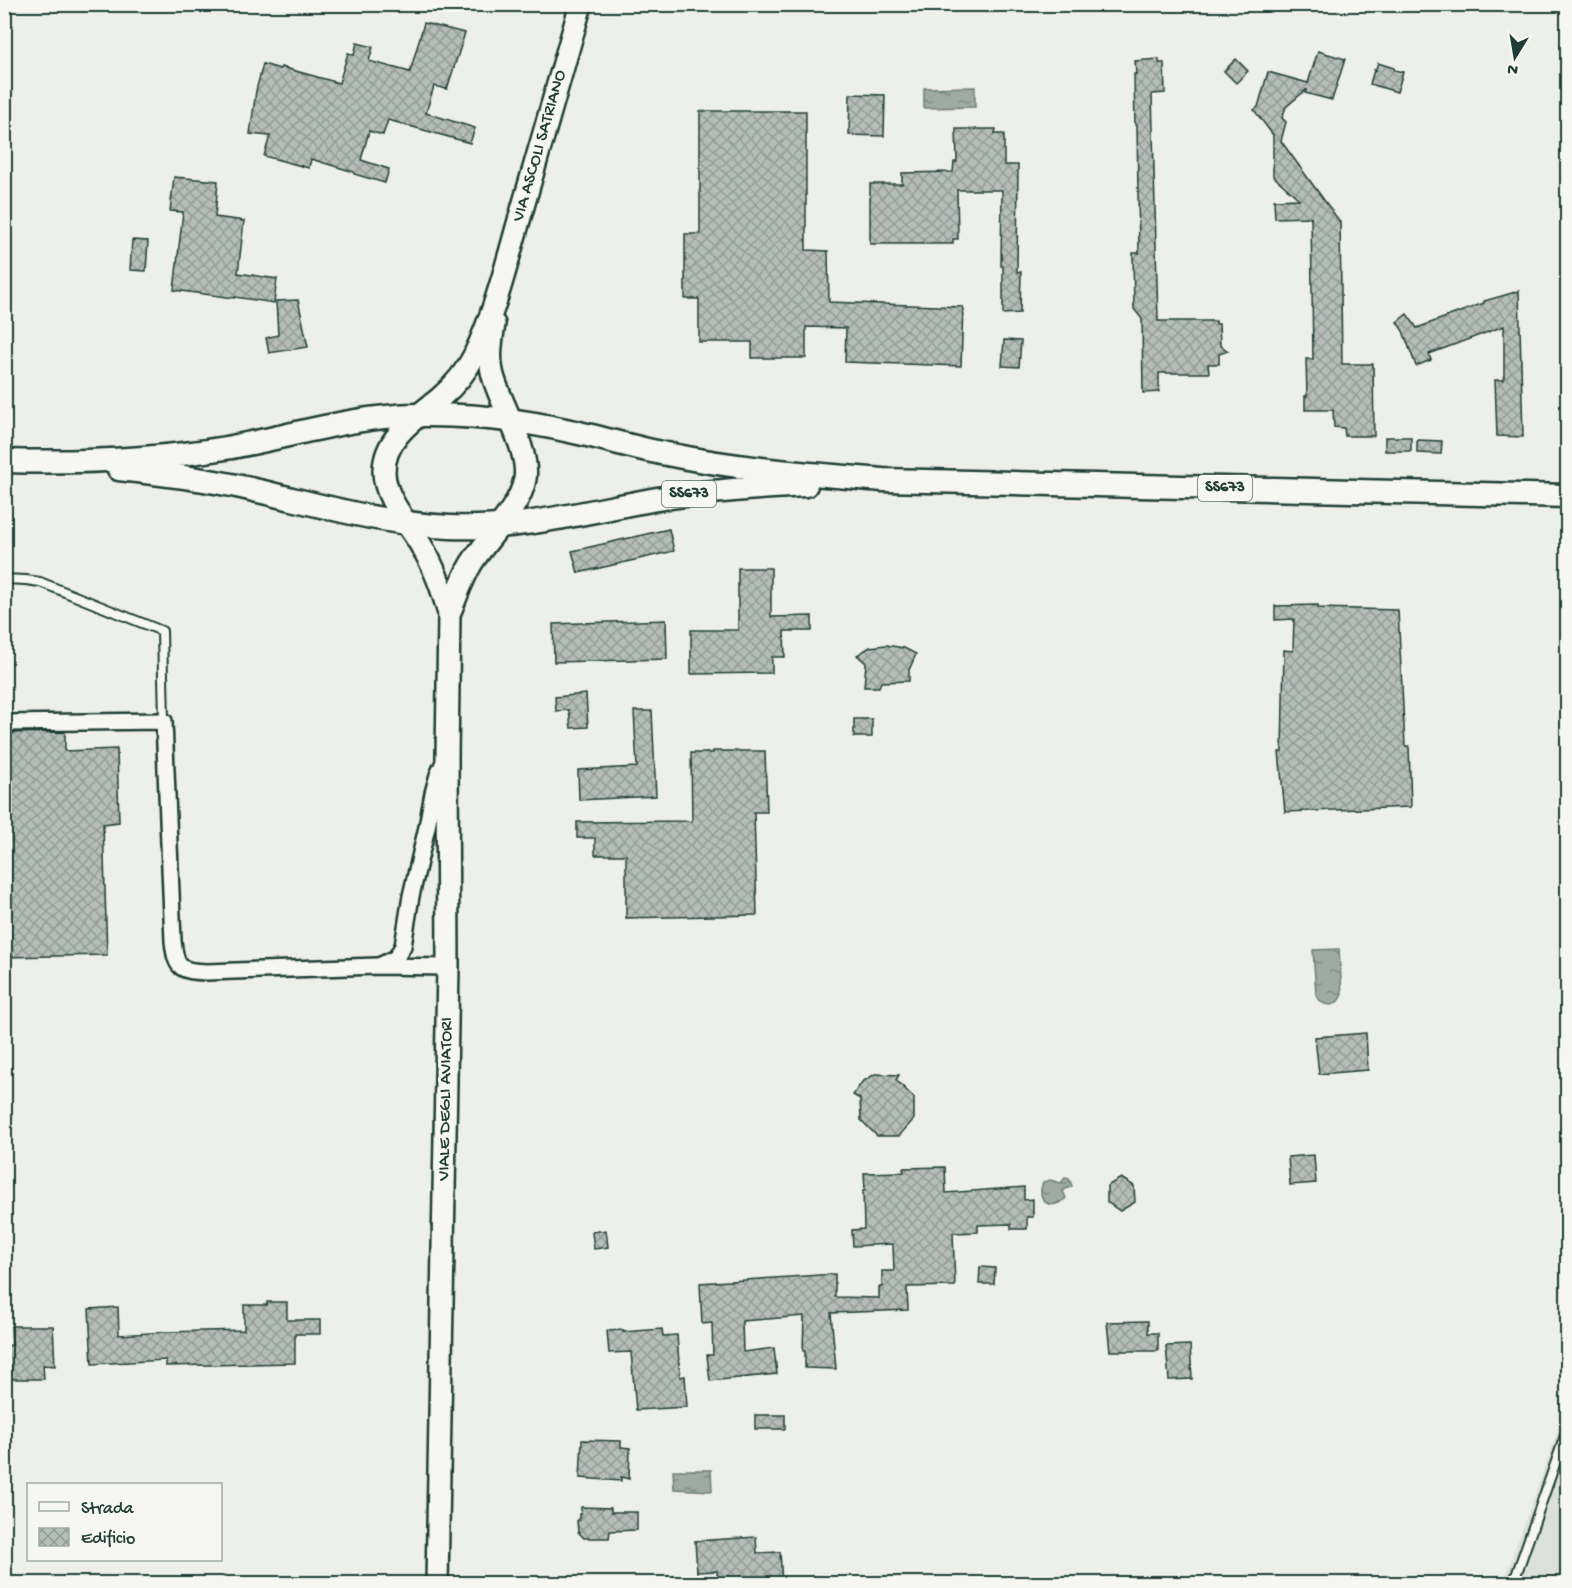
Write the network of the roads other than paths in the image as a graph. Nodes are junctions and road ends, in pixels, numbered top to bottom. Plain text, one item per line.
1 (581, 4) edge
2 (500, 288) junction
3 (417, 415) junction
4 (511, 421) junction
5 (4, 461) edge
6 (43, 462) junction
7 (883, 480) junction
8 (1568, 496) edge
9 (406, 523) junction
10 (498, 526) junction
11 (4, 579) edge
12 (449, 614) junction
13 (164, 722) junction
14 (4, 723) edge
15 (447, 757) junction
16 (377, 966) junction
17 (448, 967) junction
18 (1568, 1427) edge
19 (437, 1584) edge
20 (1513, 1584) edge

1 - 2 main road, VIA ASCOLI SATRIANO
2 - 3 main road, VIA ASCOLI SATRIANO
2 - 4 main road, VIA ASCOLI SATRIANO
3 - 4 main road, SS673
3 - 6 main road, SS673
3 - 9 main road, VIA ASCOLI SATRIANO
4 - 7 main road, SS673
4 - 10 main road, VIA ASCOLI SATRIANO
5 - 6 main road, SS673
6 - 9 main road, SS673
7 - 8 main road, SS673
7 - 10 main road, SS673
9 - 10 main road, SS673
9 - 12 main road, VIALE DEGLI AVIATORI
10 - 12 main road, VIALE DEGLI AVIATORI
11 - 13 lane
12 - 15 main road, VIALE DEGLI AVIATORI
13 - 14 street
13 - 16 street
15 - 16 street
15 - 17 main road, VIALE DEGLI AVIATORI
16 - 17 street
17 - 19 main road, VIALE DEGLI AVIATORI
18 - 20 lane

